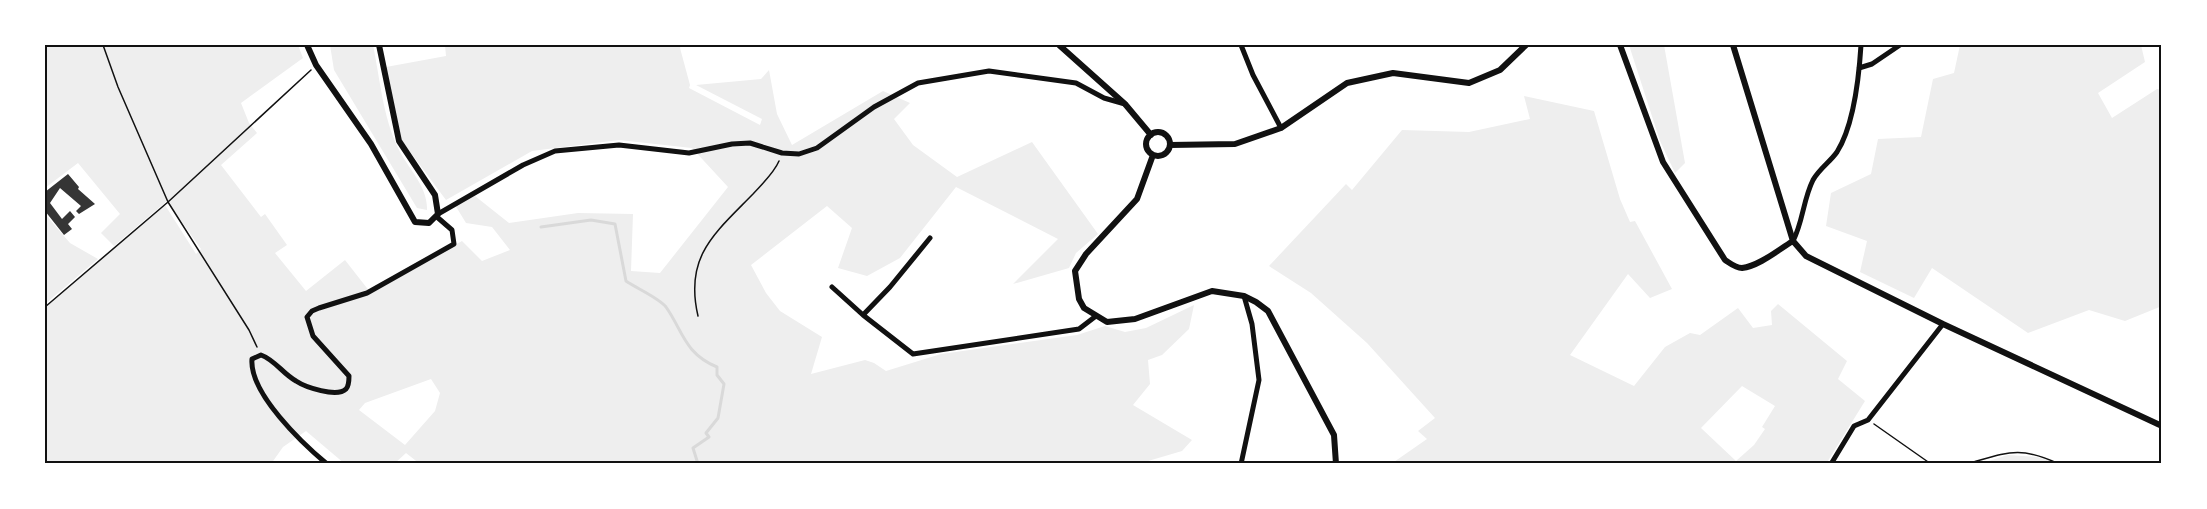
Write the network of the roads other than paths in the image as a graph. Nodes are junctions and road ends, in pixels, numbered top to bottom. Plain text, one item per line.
1 (307, 45) edge
2 (379, 45) edge
3 (1059, 45) edge
4 (1241, 45) edge
5 (1526, 45) edge
6 (1620, 45) edge
7 (1733, 45) edge
8 (1861, 45) edge
9 (1900, 45) edge
10 (1859, 68) junction
11 (1125, 104) junction
12 (1281, 128) junction
13 (1151, 135) junction
14 (1170, 145) junction
15 (1153, 155) junction
16 (437, 215) junction
17 (930, 238) dead end
18 (1793, 241) junction
19 (832, 287) dead end
20 (1244, 296) junction
21 (863, 315) junction
22 (1096, 316) junction
23 (1943, 324) junction
24 (2162, 426) edge
25 (327, 464) edge
26 (1241, 464) edge
27 (1336, 464) edge
28 (1831, 464) edge

1 - 16 street
2 - 16 street
3 - 11 street
4 - 12 street
5 - 12 street
6 - 18 street
7 - 18 street
8 - 10 street
9 - 10 street
10 - 18 street
11 - 13 street
11 - 16 street
12 - 14 street
13 - 14 street
13 - 15 street
14 - 15 street
15 - 22 street
16 - 25 street
17 - 21 street
18 - 23 street
19 - 21 street
20 - 22 street
20 - 26 street
20 - 27 street
21 - 22 street
23 - 24 street
23 - 28 street

